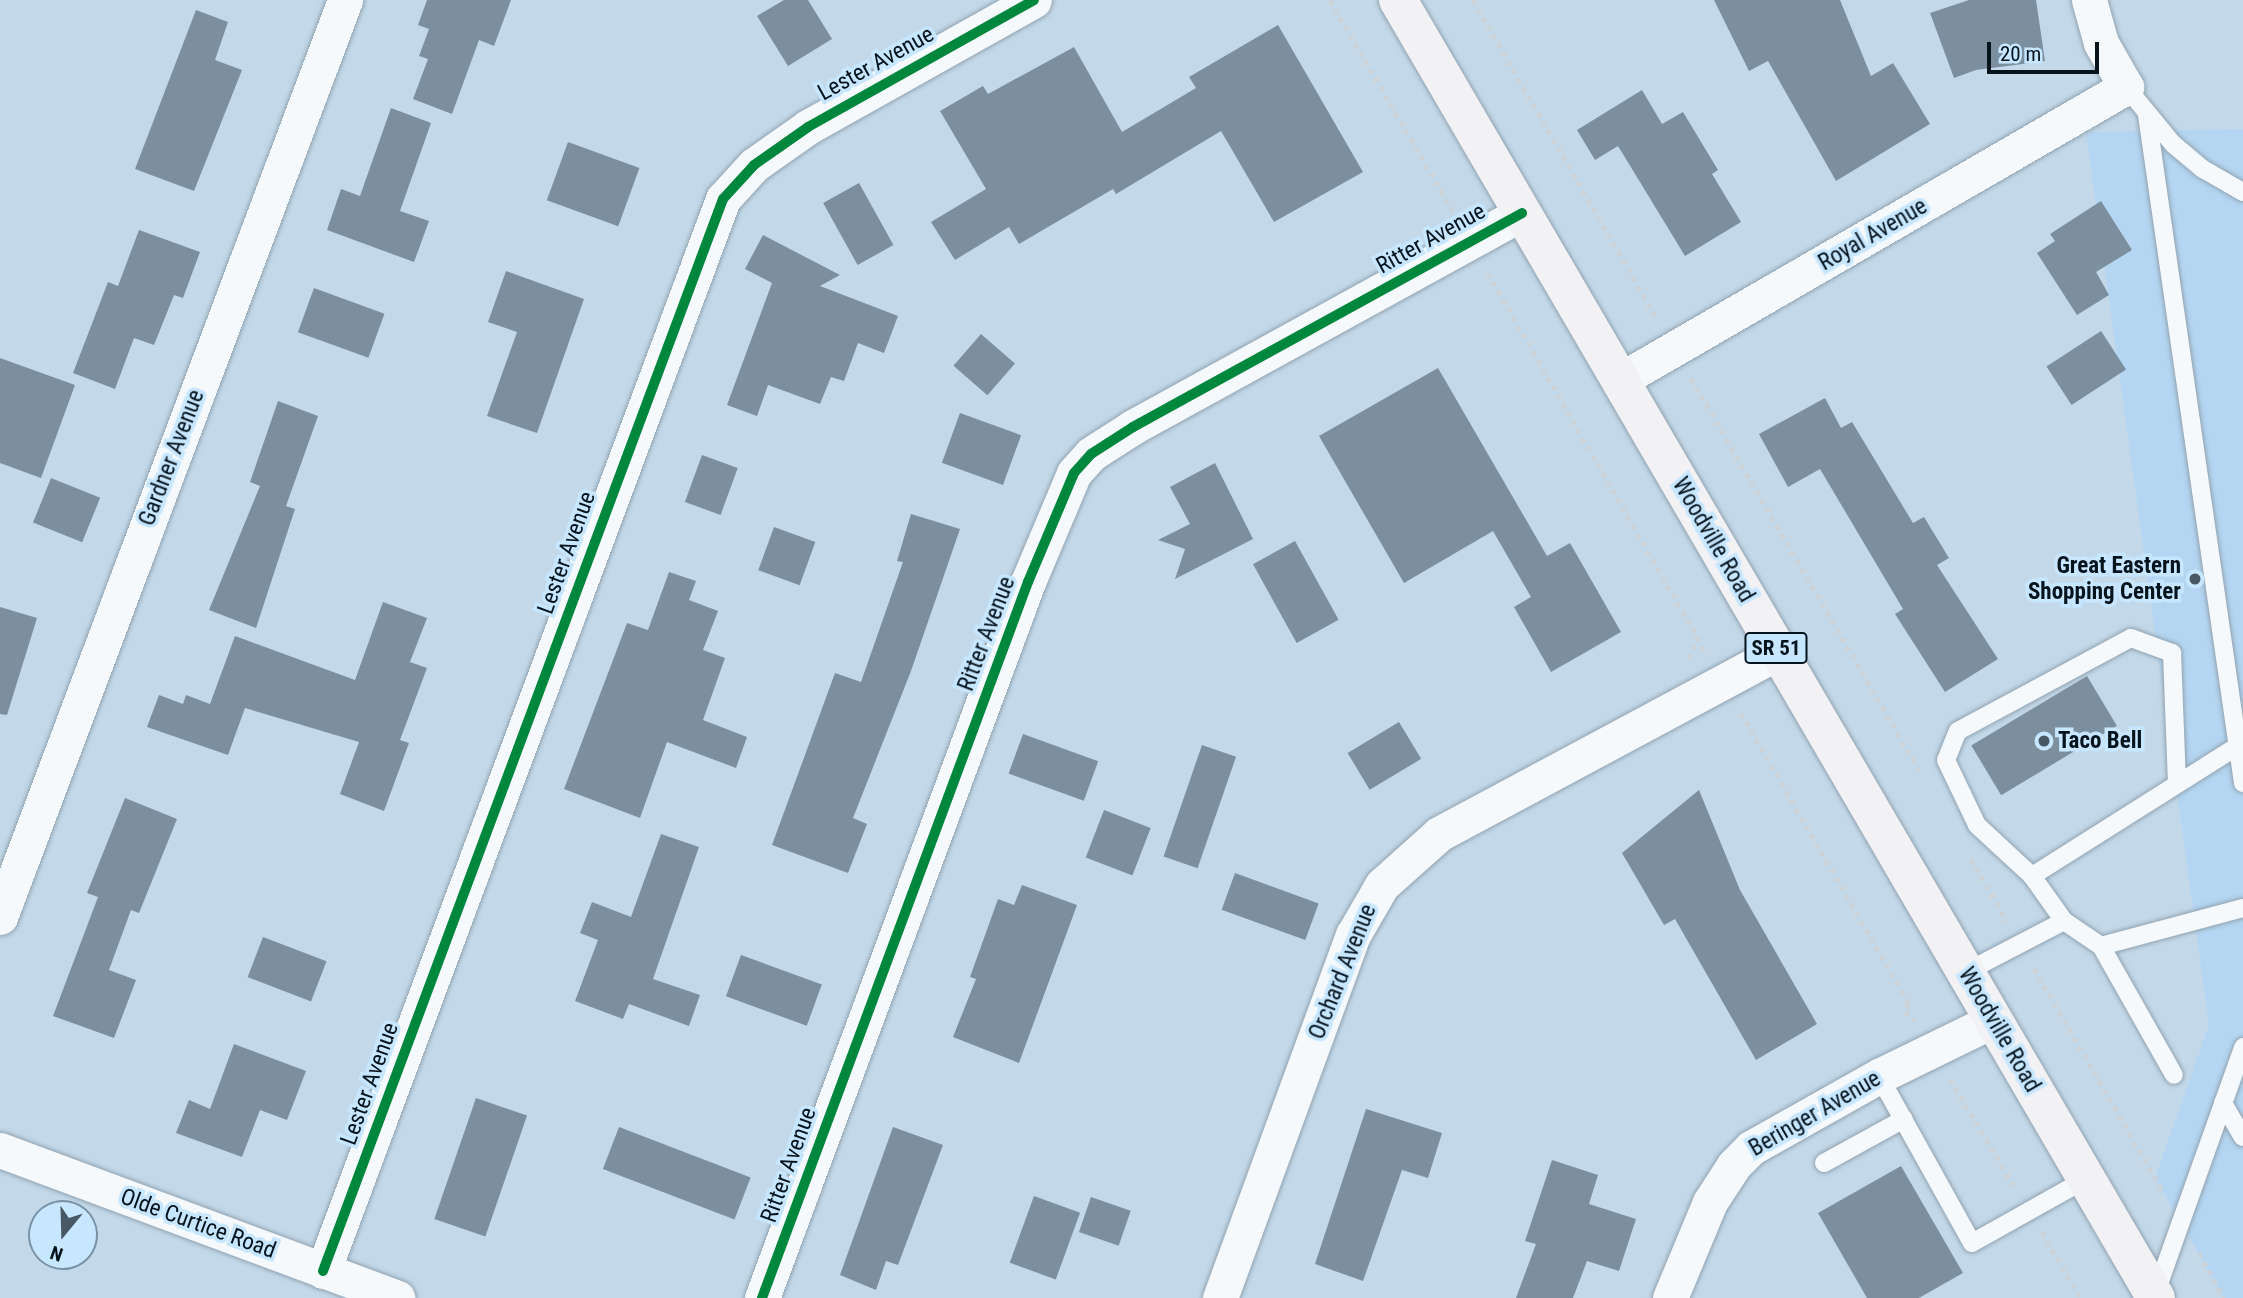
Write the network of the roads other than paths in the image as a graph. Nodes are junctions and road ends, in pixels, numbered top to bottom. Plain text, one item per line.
1 (345, 0) edge
2 (1034, 0) edge
3 (1398, 0) edge
4 (2089, 0) edge
5 (2126, 87) junction
6 (2147, 115) junction
7 (2243, 191) edge
8 (1522, 213) junction
9 (1619, 380) junction
10 (1779, 652) junction
11 (2238, 746) junction
12 (2178, 781) junction
13 (2243, 783) edge
14 (2032, 876) junction
15 (2243, 908) edge
16 (0, 917) edge
17 (2063, 921) junction
18 (2101, 946) junction
19 (1966, 972) junction
20 (1994, 1020) junction
21 (2243, 1047) edge
22 (2174, 1075) dead end
23 (1879, 1076) junction
24 (2223, 1104) junction
25 (1904, 1119) junction
26 (2243, 1137) edge
27 (0, 1150) edge
28 (1824, 1163) dead end
29 (2087, 1179) junction
30 (323, 1271) junction
31 (2155, 1296) edge
32 (397, 1298) edge
33 (762, 1298) edge
34 (1220, 1298) edge
35 (1670, 1298) edge

1 - 16 street, Gardner Avenue
2 - 30 street, Lester Avenue
3 - 8 main road, Woodville Road / SR 51
4 - 5 street
5 - 6 lane
5 - 9 street, Royal Avenue
6 - 7 lane
6 - 11 lane
8 - 9 main road, Woodville Road / SR 51
8 - 33 street, Ritter Avenue
9 - 10 main road, Woodville Road / SR 51
10 - 19 main road, Woodville Road / SR 51
10 - 34 street, Orchard Avenue
11 - 12 lane
11 - 13 lane
12 - 14 lane
12 - 14 lane
14 - 17 lane
15 - 18 lane
17 - 18 lane
17 - 19 lane
18 - 22 lane
19 - 20 main road, Woodville Road / SR 51
20 - 23 street, Beringer Avenue
20 - 29 main road, Woodville Road / SR 51
21 - 24 lane
23 - 25 lane
23 - 35 street, Beringer Avenue
24 - 26 lane
24 - 31 lane
25 - 28 lane
25 - 29 lane
27 - 30 street, Olde Curtice Road
29 - 31 main road, Woodville Road / SR 51
30 - 32 street, Olde Curtice Road

